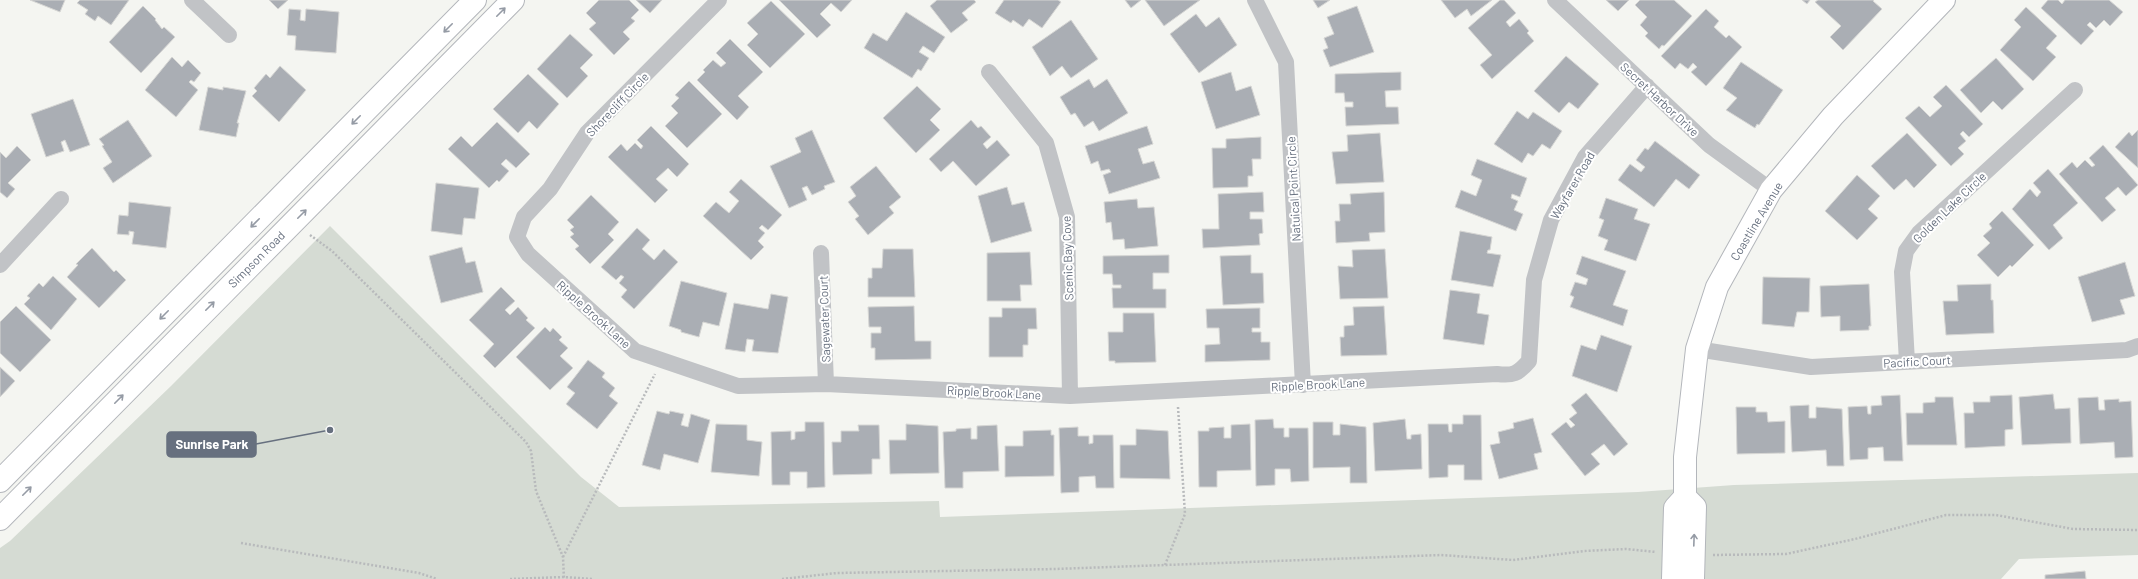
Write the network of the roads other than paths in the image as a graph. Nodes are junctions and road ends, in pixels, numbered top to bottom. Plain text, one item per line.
1 (192, 0) edge
2 (475, 0) edge
3 (513, 0) edge
4 (718, 0) edge
5 (1255, 0) edge
6 (1555, 0) edge
7 (1944, 0) edge
8 (229, 35) dead end
9 (989, 72) dead end
10 (1647, 86) junction
11 (2075, 90) dead end
12 (1771, 190) junction
13 (62, 199) dead end
14 (517, 237) joint
15 (821, 253) dead end
16 (0, 264) edge
17 (2138, 346) edge
18 (1697, 349) junction
19 (1907, 362) junction
20 (1522, 370) joint
21 (826, 384) junction
22 (1303, 385) junction
23 (1070, 396) junction
24 (0, 481) edge
25 (0, 519) edge
26 (1684, 554) junction
27 (1673, 579) edge
28 (1693, 579) edge

1 - 8 street
2 -> 24 main road
25 -> 3 main road, Simpson Road
4 - 14 street, Shorecliff Circle
5 - 22 street, Natuical Point Circle
6 - 10 street, Secret Harbor Drive
7 - 12 main road, Coastline Avenue
9 - 23 street, Scenic Bay Cove
10 - 12 street, Secret Harbor Drive
10 - 20 street, Wayfarer Road
11 - 19 street, Golden Lake Circle
12 - 18 main road, Coastline Avenue
13 - 16 street
14 - 21 street, Ripple Brook Lane
15 - 21 street, Sagewater Court
17 - 19 street, Pacific Court
18 - 19 street, Pacific Court
18 - 26 main road, Coastline Avenue
20 - 22 street, Ripple Brook Lane
21 - 23 street, Ripple Brook Lane
22 - 23 street, Ripple Brook Lane
26 - 27 main road, Coastline Avenue
26 - 28 main road, Coastline Avenue

